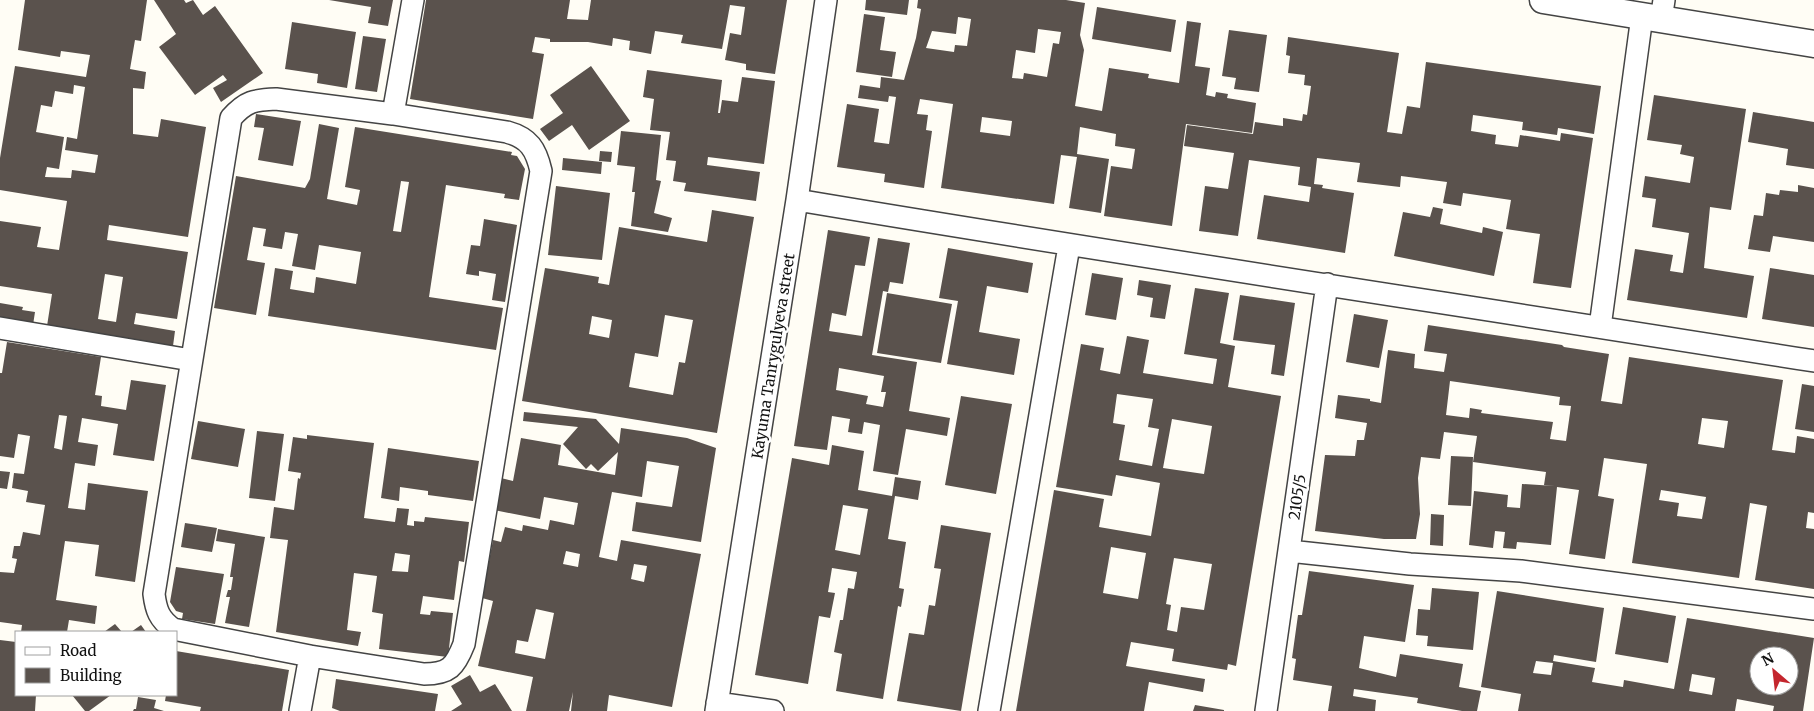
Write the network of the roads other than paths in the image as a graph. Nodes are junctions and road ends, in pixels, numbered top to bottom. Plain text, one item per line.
1 (413, 0) edge
2 (826, 0) edge
3 (1543, 0) edge
4 (1656, 12) edge
5 (1814, 44) edge
6 (393, 114) junction
7 (797, 200) junction
8 (1069, 246) junction
9 (1327, 284) junction
10 (1600, 327) junction
11 (0, 328) edge
12 (191, 360) junction
13 (1814, 361) edge
14 (1289, 550) junction
15 (1814, 609) edge
16 (310, 656) junction
17 (717, 707) edge
18 (300, 711) edge
19 (773, 711) edge
20 (989, 711) edge
21 (1266, 711) edge

1 - 6 street
2 - 7 street, Kayuma Tanrygulyeva street
3 - 4 street
4 - 5 street
4 - 10 street
6 - 12 street
6 - 16 street
7 - 8 street
7 - 17 street, Kayuma Tanrygulyeva street
8 - 9 street
8 - 20 street
9 - 10 street
9 - 14 street, 2105/5
10 - 13 street
11 - 12 street
12 - 16 street
14 - 15 street
14 - 21 street, 2105/5
16 - 18 street
17 - 19 street

